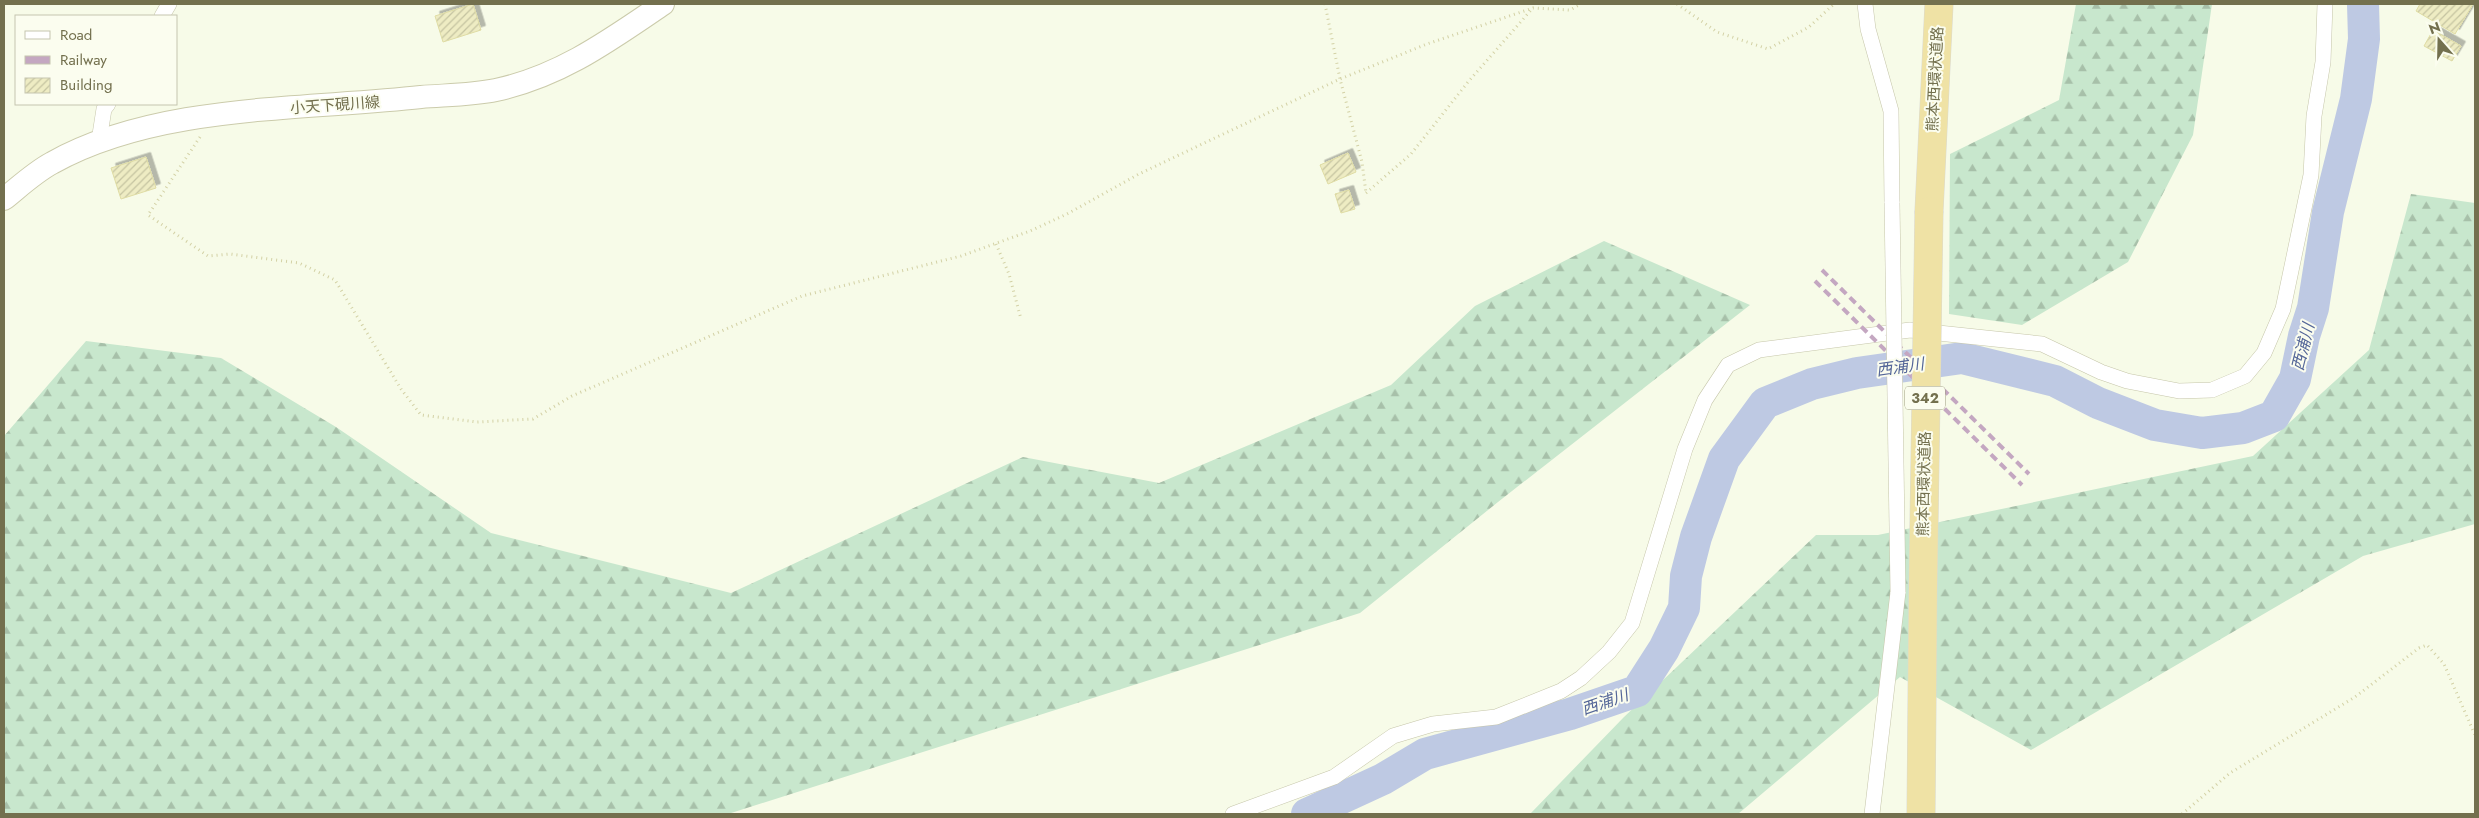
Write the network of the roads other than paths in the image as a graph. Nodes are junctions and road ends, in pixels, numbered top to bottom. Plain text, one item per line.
1 (169, 4) edge
2 (663, 4) edge
3 (1865, 4) edge
4 (1939, 4) edge
5 (2324, 4) edge
6 (163, 15) edge
7 (107, 105) edge
8 (99, 141) junction
9 (4, 198) edge
10 (1911, 589) junction
11 (1233, 814) edge
12 (1872, 814) edge
13 (1921, 814) edge

1 - 6 street
2 - 8 main road, 小天下硯川線
3 - 10 street, bridge
4 - 10 highway, 熊本西環状道路 / 342, bridge
5 - 11 street
7 - 8 street
8 - 9 main road, 小天下硯川線
10 - 12 street
10 - 13 highway, 熊本西環状道路 / 342

